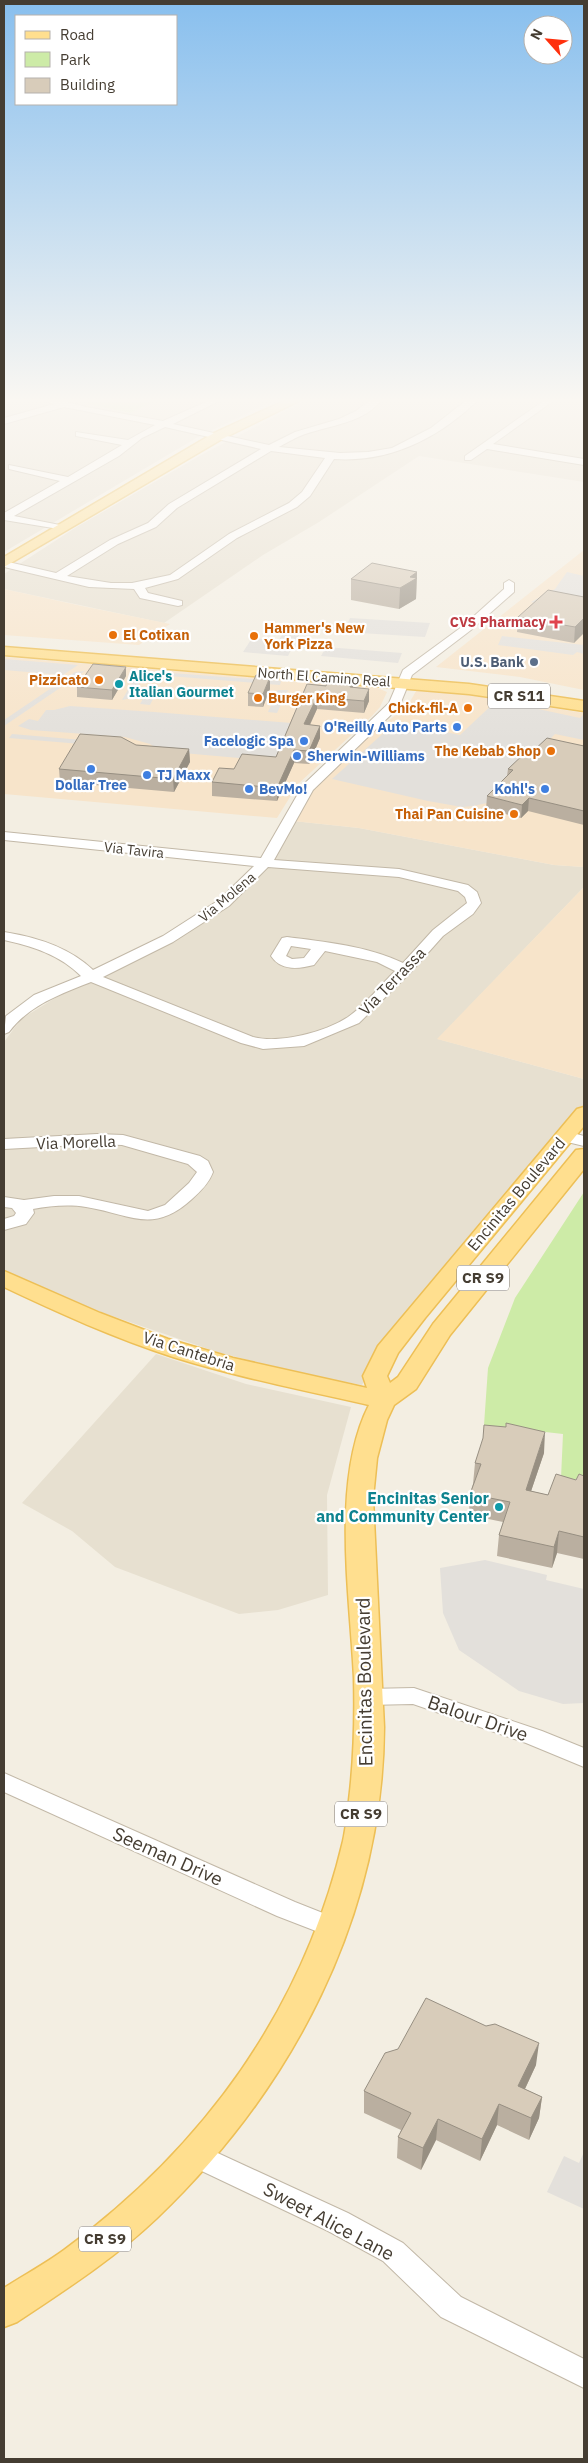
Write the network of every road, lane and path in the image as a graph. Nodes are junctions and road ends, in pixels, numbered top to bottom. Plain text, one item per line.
1 (88, 512) edge
2 (166, 512) edge
3 (280, 512) edge
4 (4, 517) edge
5 (61, 528) junction
6 (4, 563) edge
7 (59, 576) junction
8 (509, 583) dead end
9 (139, 586) junction
10 (178, 603) dead end
11 (4, 641) edge
12 (4, 651) edge
13 (264, 662) junction
14 (161, 665) junction
15 (405, 678) junction
16 (453, 687) junction
17 (562, 692) junction
18 (584, 695) edge
19 (584, 706) edge
20 (4, 836) edge
21 (265, 863) junction
22 (4, 936) edge
23 (321, 946) dead end
24 (406, 970) junction
25 (91, 977) junction
26 (6, 1022) edge
27 (584, 1113) edge
28 (574, 1138) edge
29 (4, 1144) edge
30 (584, 1155) edge
31 (4, 1202) edge
32 (22, 1206) junction
33 (4, 1226) edge
34 (4, 1278) edge
35 (383, 1400) junction
36 (367, 1697) junction
37 (584, 1758) edge
38 (4, 1782) edge
39 (334, 1928) junction
40 (196, 2154) junction
41 (4, 2309) edge
42 (584, 2374) edge

1 - 5 main road
2 - 7 street
3 - 9 street
4 - 5 street
5 - 6 main road
6 - 7 street
7 - 9 street
8 - 15 street, North El Camino Real
9 - 10 street
11 - 13 main road, North El Camino Real / CR S11
12 - 14 main road, North El Camino Real / CR S11
13 - 14 main road
13 - 15 main road, North El Camino Real / CR S11
14 - 15 main road, North El Camino Real / CR S11
15 - 16 main road, North El Camino Real / CR S11
15 - 17 main road, North El Camino Real / CR S11
15 - 21 street, Via Molena
16 - 17 main road
16 - 19 main road, North El Camino Real / CR S11
17 - 18 main road, North El Camino Real / CR S11
20 - 21 street, Via Tavira
21 - 24 street, Via Terrassa
21 - 25 street, Via Molena
22 - 25 street, Via Terrassa
23 - 24 street
24 - 25 street, Via Terrassa
25 - 26 street, Via Molena
27 - 28 main road, Encinitas Boulevard / CR S9
28 - 35 main road, Encinitas Boulevard / CR S9
29 - 32 street, Via Morella
30 - 35 main road, Encinitas Boulevard / CR S9
31 - 32 street, Via Morella
32 - 33 street
34 - 35 main road, Via Cantebria
35 - 36 main road, Encinitas Boulevard / CR S9
36 - 37 street, Balour Drive
36 - 39 main road, Encinitas Boulevard / CR S9
38 - 39 street, Seeman Drive
39 - 40 main road, Encinitas Boulevard / CR S9
40 - 41 main road, Encinitas Boulevard / CR S9
40 - 42 street, Sweet Alice Lane

